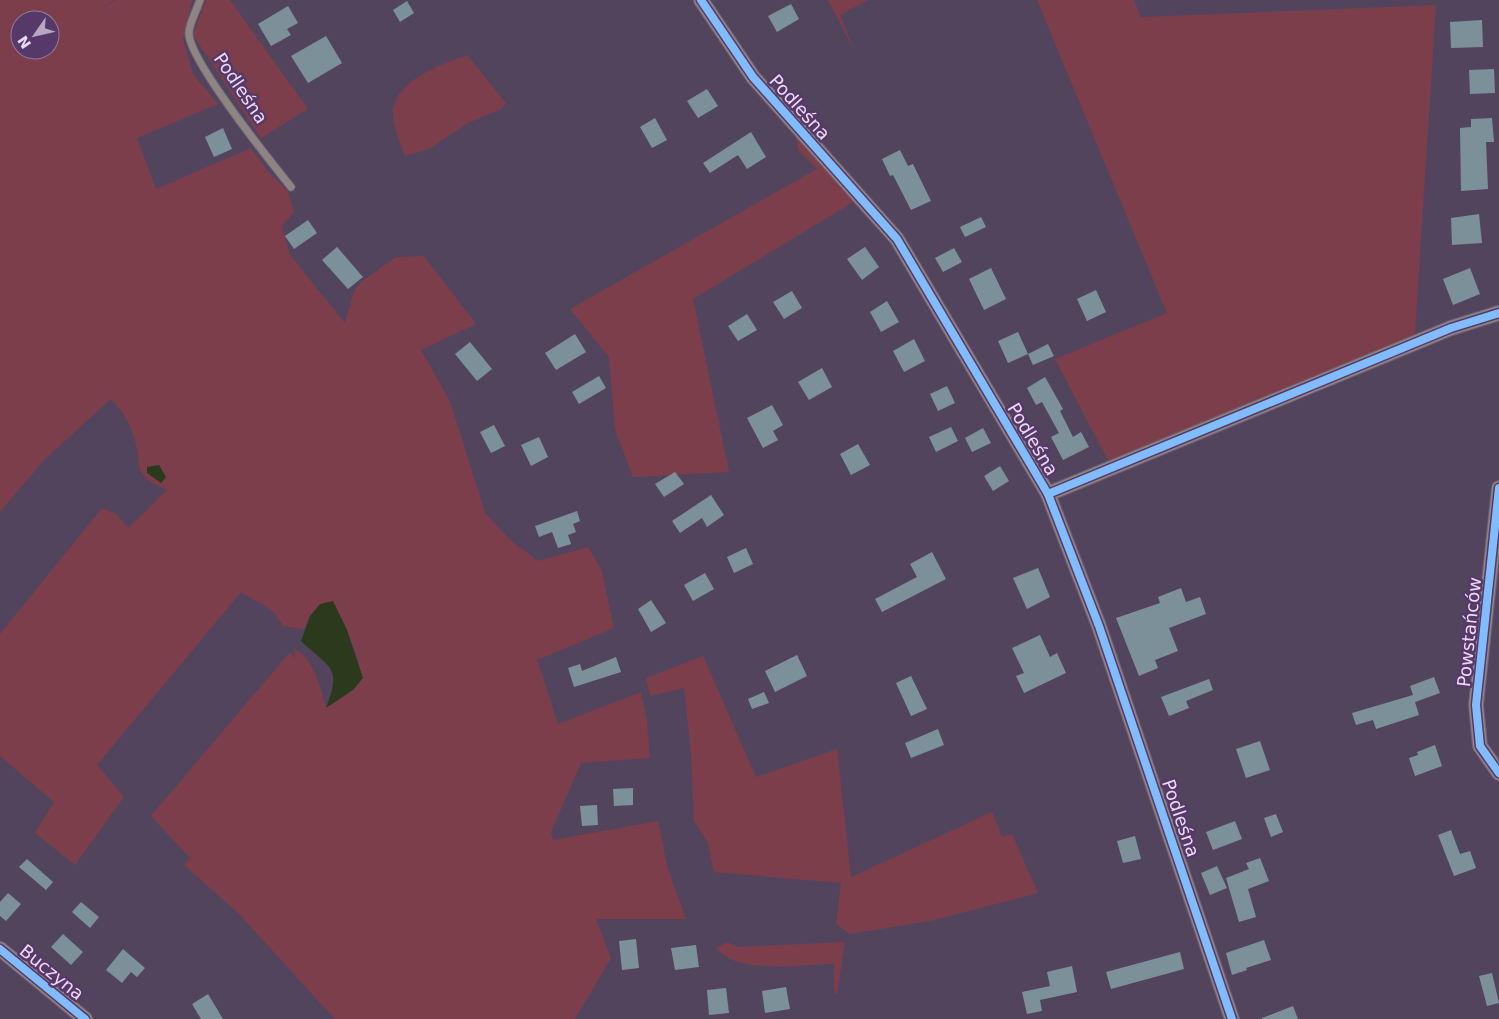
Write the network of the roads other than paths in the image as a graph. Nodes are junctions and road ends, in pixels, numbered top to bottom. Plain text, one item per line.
1 (200, 0) edge
2 (701, 0) edge
3 (291, 187) dead end
4 (1499, 313) edge
5 (1499, 488) edge
6 (1048, 494) junction
7 (1499, 773) edge
8 (0, 949) edge
9 (85, 1019) edge
10 (1232, 1019) edge

1 - 3 lane, Podleśna
2 - 6 street, Podleśna
4 - 6 street
5 - 7 street, Powstańców
6 - 10 street, Podleśna
8 - 9 street, Buczyna

